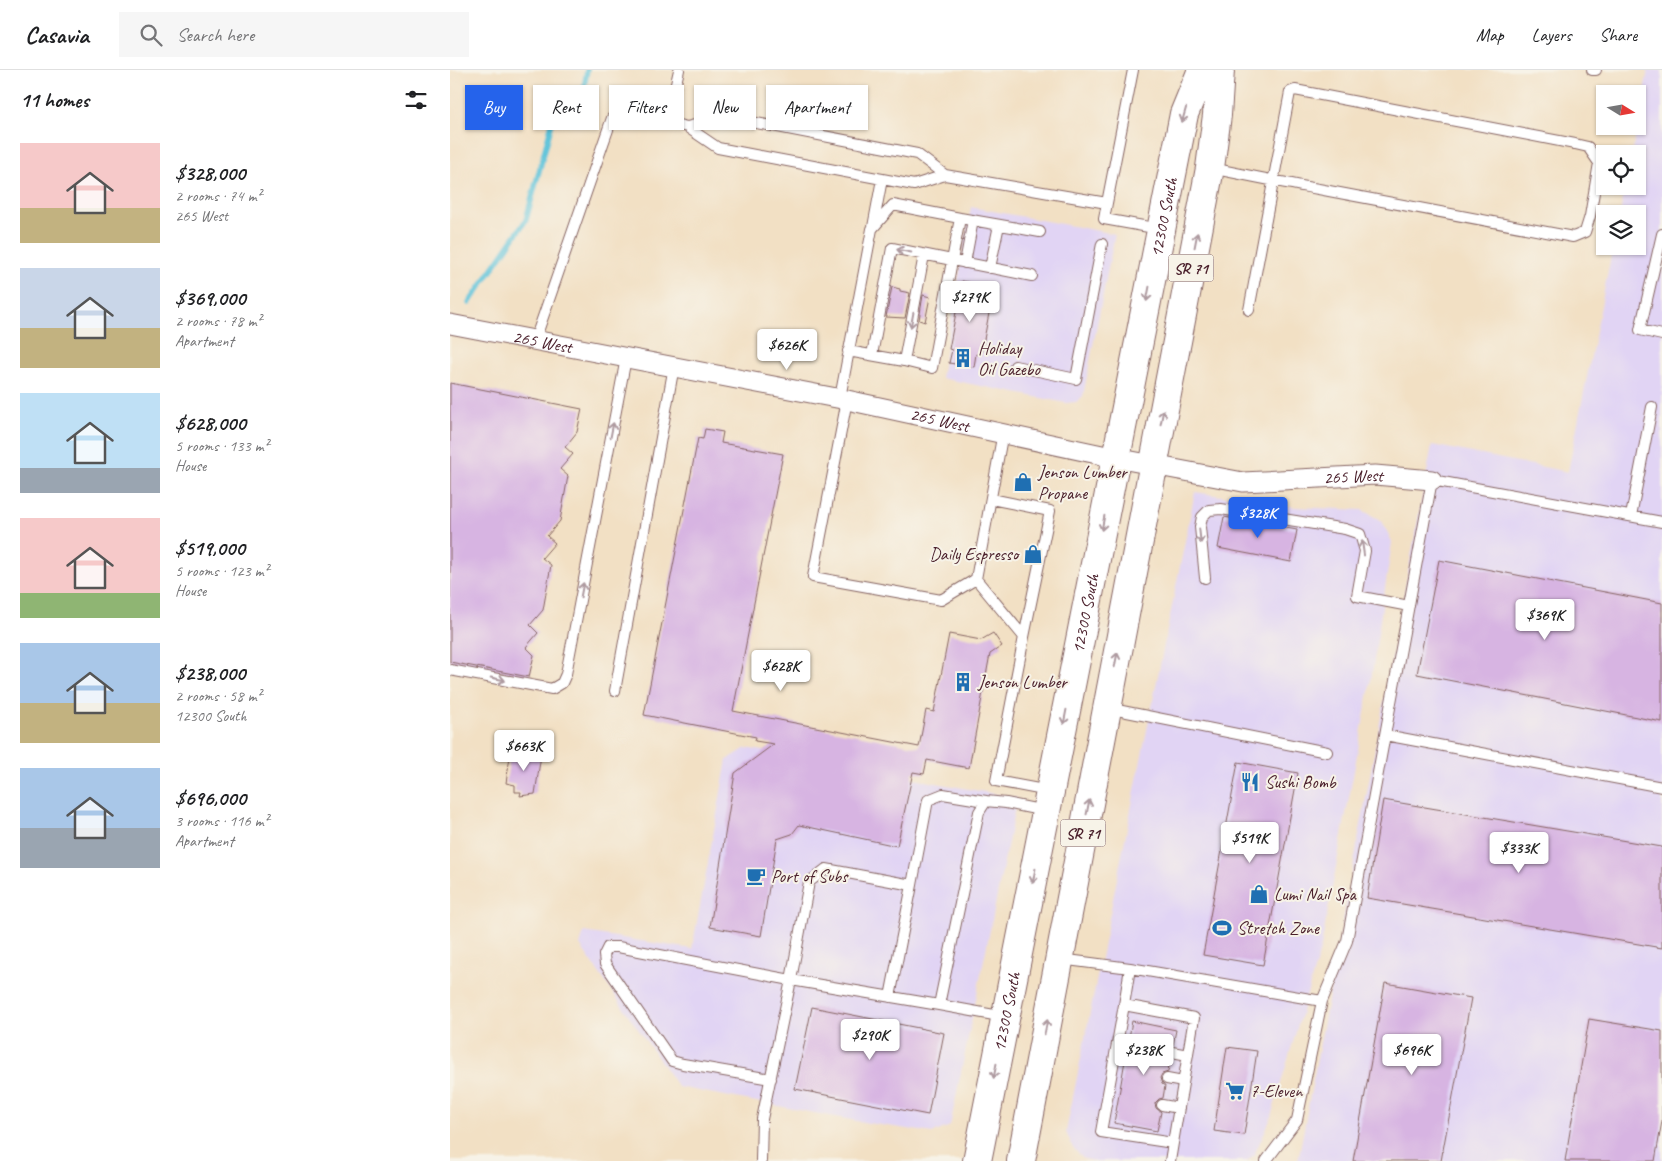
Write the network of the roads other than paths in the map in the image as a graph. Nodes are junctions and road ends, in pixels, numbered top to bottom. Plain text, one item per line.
1 (678, 70) edge
2 (1134, 70) edge
3 (1202, 70) edge
4 (1220, 70) edge
5 (1592, 70) edge
6 (1596, 70) edge
7 (675, 85) edge
8 (684, 126) edge
9 (609, 127) edge
10 (687, 127) junction
11 (1210, 168) junction
12 (945, 174) junction
13 (882, 179) junction
14 (1273, 180) junction
15 (1107, 204) junction
16 (960, 218) junction
17 (973, 220) junction
18 (999, 225) junction
19 (872, 229) junction
20 (1161, 229) junction
21 (1040, 232) dead end
22 (1662, 234) edge
23 (1102, 244) dead end
24 (924, 255) junction
25 (952, 260) junction
26 (965, 263) junction
27 (990, 268) junction
28 (1032, 276) dead end
29 (1249, 310) dead end
30 (450, 324) edge
31 (1662, 335) edge
32 (535, 340) junction
33 (848, 351) junction
34 (872, 355) junction
35 (626, 358) junction
36 (904, 361) junction
37 (674, 366) junction
38 (1015, 366) dead end
39 (843, 399) junction
40 (1652, 407) dead end
41 (1003, 432) junction
42 (1116, 458) junction
43 (1152, 465) junction
44 (1432, 480) junction
45 (990, 500) junction
46 (1631, 516) junction
47 (1662, 522) edge
48 (1205, 578) dead end
49 (976, 579) junction
50 (1408, 606) junction
51 (1024, 636) junction
52 (450, 670) edge
53 (615, 691) dead end
54 (1106, 708) junction
55 (1385, 735) junction
56 (1327, 752) dead end
57 (1662, 787) edge
58 (986, 801) junction
59 (1048, 801) junction
60 (912, 885) junction
61 (1059, 958) junction
62 (1130, 968) junction
63 (791, 980) junction
64 (890, 997) junction
65 (1322, 1001) junction
66 (939, 1005) junction
67 (1124, 1005) junction
68 (1006, 1017) junction
69 (1117, 1042) junction
70 (1128, 1044) dead end
71 (1172, 1052) dead end
72 (1188, 1055) junction
73 (1112, 1069) junction
74 (1123, 1071) dead end
75 (771, 1079) junction
76 (1166, 1079) dead end
77 (1183, 1082) junction
78 (1108, 1096) junction
79 (1119, 1097) dead end
80 (1162, 1105) dead end
81 (1179, 1108) junction
82 (1173, 1143) junction
83 (761, 1161) edge
84 (977, 1161) edge
85 (1021, 1161) edge
86 (1170, 1161) edge
87 (1266, 1161) edge

1 - 7 lane
2 - 15 lane
3 -> 20 main road, 12300 South / SR 71
4 - 11 main road, 12300 South / SR 71
5 - 6 lane
8 - 10 lane
9 - 32 lane
10 - 12 lane
10 - 13 lane
11 - 14 lane
43 -> 11 main road, 12300 South / SR 71
12 - 13 lane
12 - 15 lane
13 - 19 lane
14 - 14 lane
14 - 29 lane
15 - 20 lane
16 - 17 lane
16 - 19 lane
16 - 25 lane
17 - 18 lane
17 - 26 lane
18 - 21 lane
18 - 27 lane
19 - 33 lane
20 -> 42 main road, 12300 South / SR 71
22 - 31 lane
23 - 38 lane
24 - 25 lane
24 -> 34 lane
24 -> 36 lane
25 - 26 lane
25 - 36 lane
26 - 27 lane
27 - 28 lane
30 - 32 street, 265 West
32 - 35 street, 265 West
33 - 34 lane
33 - 39 lane
34 - 36 lane
35 - 37 street, 265 West
52 -> 35 lane
37 - 39 street, 265 West
37 - 53 lane
39 - 41 street, 265 West
39 - 49 lane
40 - 46 lane
41 - 42 street, 265 West
41 - 45 lane
42 - 43 street, 265 West
42 -> 59 main road, 12300 South / SR 71
43 - 44 street, 265 West
54 -> 43 main road, 12300 South / SR 71
44 - 46 lane
44 - 50 lane
45 - 49 lane
45 - 51 lane
46 - 47 lane
50 -> 48 lane
49 - 51 lane
50 - 55 lane
51 - 59 lane
54 - 56 lane
61 -> 54 main road, 12300 South / SR 71
55 - 57 lane
55 - 65 lane
58 - 59 lane
58 - 60 lane
58 - 66 lane
59 -> 68 main road, 12300 South / SR 71
60 - 63 lane
60 - 64 lane
61 - 62 lane
85 -> 61 main road, 12300 South / SR 71
62 - 65 lane
62 - 67 lane
63 - 64 lane
63 - 75 lane
63 - 75 lane
64 - 66 lane
65 - 87 lane
66 - 68 lane
67 - 69 lane
67 - 72 lane
68 -> 84 main road, 12300 South / SR 71
69 - 70 lane
69 - 73 lane
71 - 72 lane
72 - 77 lane
73 - 74 lane
73 - 78 lane
75 - 83 lane
76 - 77 lane
77 - 81 lane
78 - 79 lane
78 - 82 lane
80 - 81 lane
81 - 82 lane
82 - 86 lane

